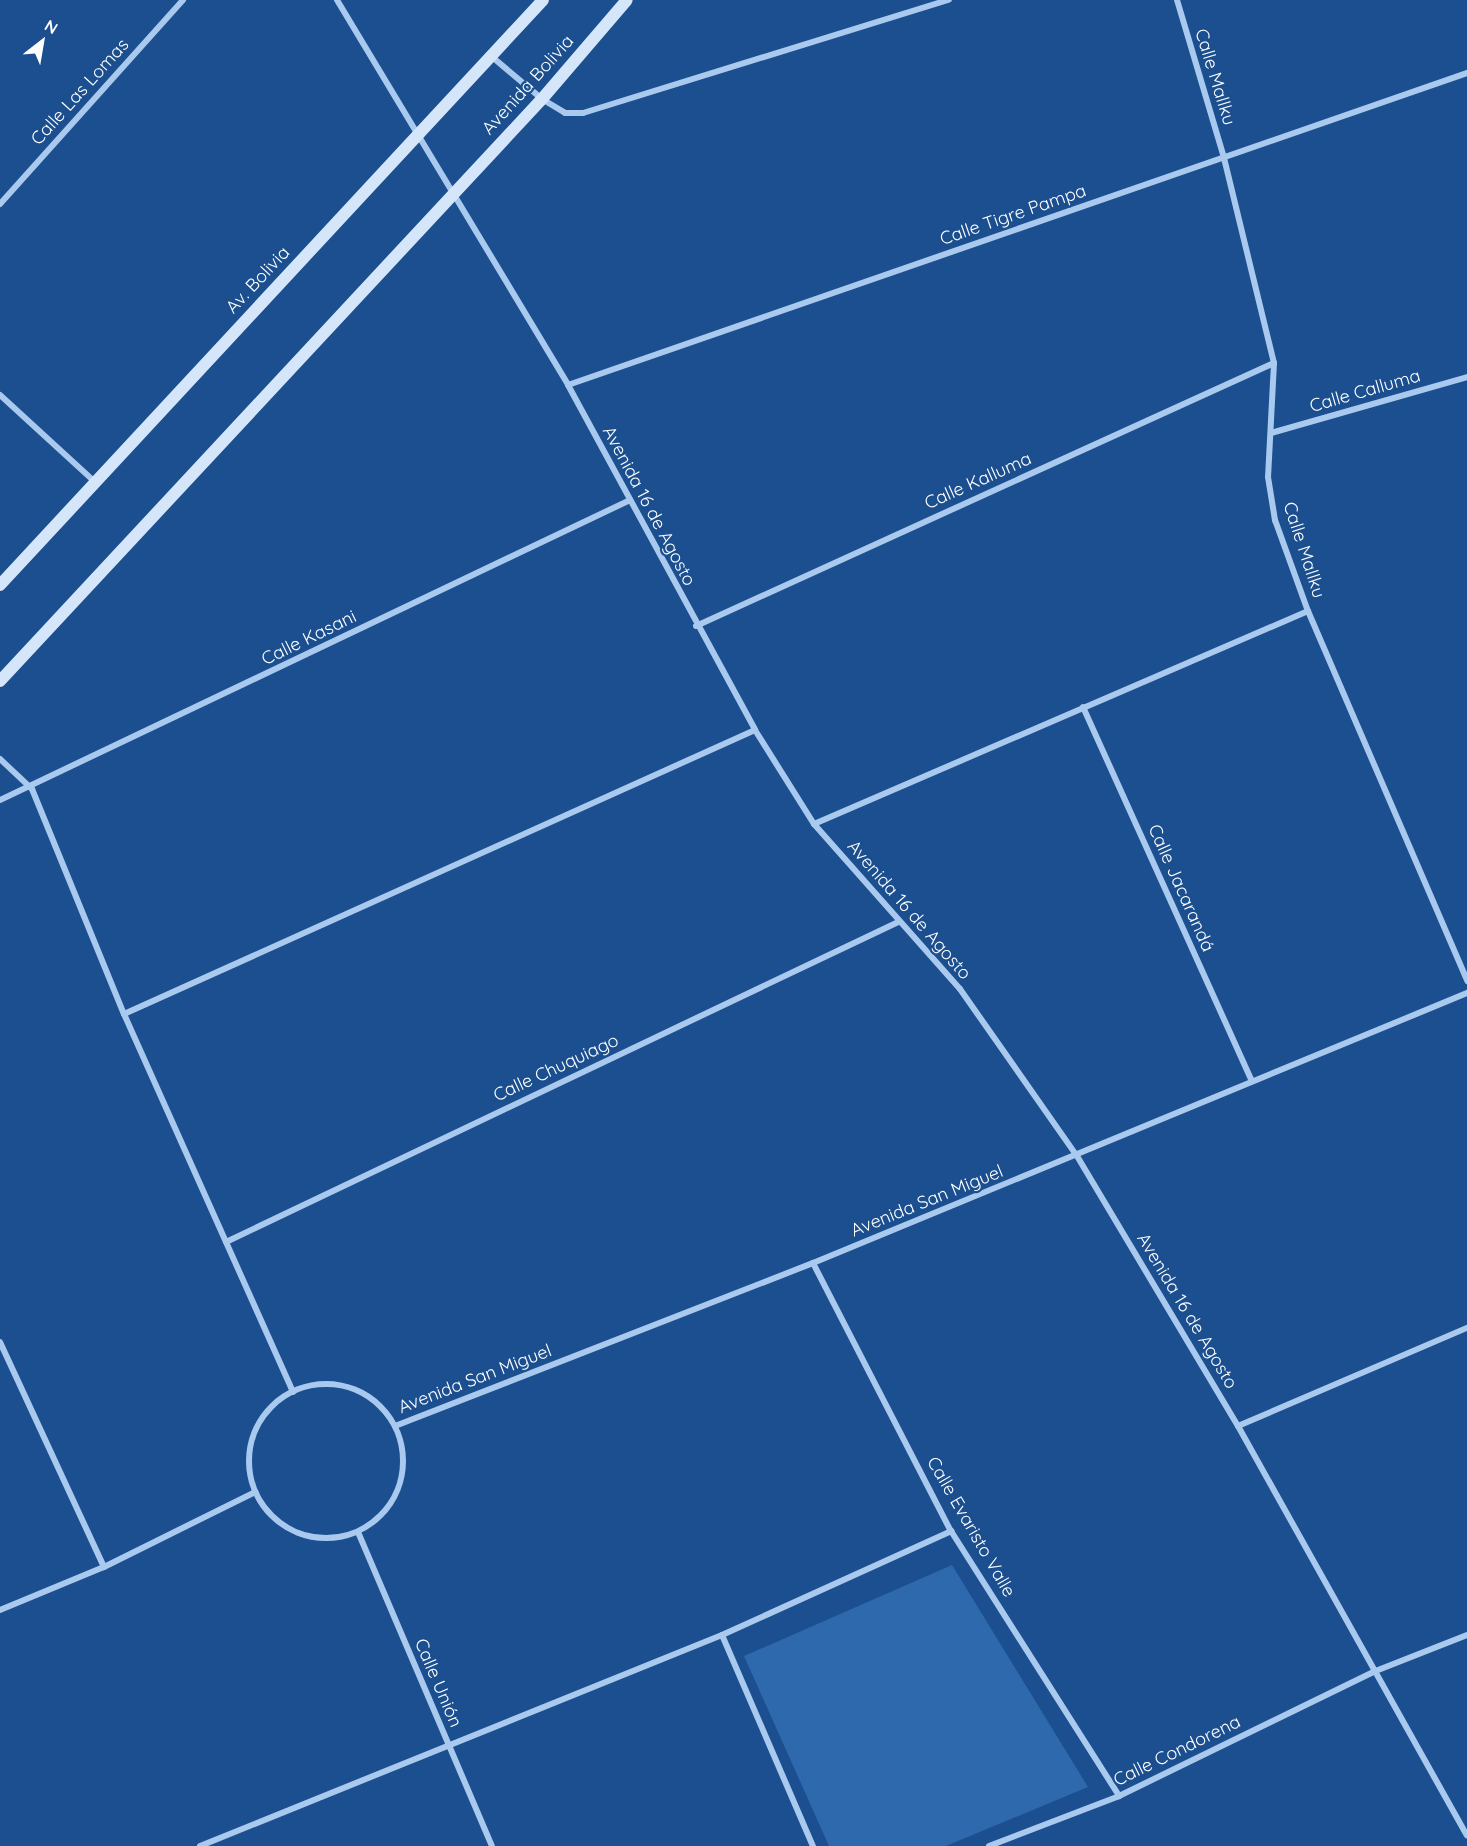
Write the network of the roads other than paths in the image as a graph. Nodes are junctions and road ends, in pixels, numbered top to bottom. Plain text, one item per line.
1 (183, 0) edge
2 (337, 0) edge
3 (543, 0) edge
4 (627, 0) edge
5 (947, 0) edge
6 (1176, 0) edge
7 (491, 56) junction
8 (1467, 73) edge
9 (542, 99) junction
10 (417, 135) junction
11 (1224, 158) junction
12 (453, 191) junction
13 (0, 204) edge
14 (1274, 363) junction
15 (1467, 377) edge
16 (568, 385) junction
17 (0, 395) edge
18 (1271, 433) junction
19 (95, 482) junction
20 (630, 500) junction
21 (0, 585) edge
22 (1308, 611) junction
23 (696, 626) junction
24 (0, 681) edge
25 (1083, 707) junction
26 (755, 730) junction
27 (0, 759) edge
28 (32, 789) junction
29 (0, 800) edge
30 (814, 824) junction
31 (898, 922) junction
32 (1467, 981) edge
33 (1467, 993) edge
34 (124, 1014) junction
35 (1252, 1081) junction
36 (1077, 1156) junction
37 (226, 1242) junction
38 (813, 1263) junction
39 (1467, 1328) edge
40 (0, 1342) edge
41 (293, 1392) junction
42 (395, 1426) junction
43 (1238, 1426) junction
44 (255, 1492) junction
45 (951, 1531) junction
46 (358, 1532) junction
47 (104, 1567) junction
48 (0, 1610) edge
49 (722, 1635) junction
50 (1467, 1635) edge
51 (1373, 1672) junction
52 (448, 1746) junction
53 (1119, 1796) junction
54 (1467, 1835) edge
55 (200, 1846) edge
56 (492, 1846) edge
57 (813, 1846) edge
58 (989, 1846) edge

1 - 13 street, Calle Las Lomas
2 - 10 street, Avenida 16 de Agosto
3 - 7 street, Av. Bolivia
4 - 9 street, Avenida Bolivia
5 - 9 street
6 - 11 street, Calle Mallku
7 - 9 street
7 - 10 street, Av. Bolivia
8 - 11 street, Calle Tigre Pampa
9 - 12 street, Avenida Bolivia
10 - 12 street, Avenida 16 de Agosto
10 - 19 street, Av. Bolivia
11 - 14 street, Calle Mallku
11 - 16 street, Calle Tigre Pampa
12 - 16 street, Avenida 16 de Agosto
12 - 24 street
14 - 18 street, Calle Mallku
14 - 23 street, Calle Kalluma
15 - 18 street, Calle Calluma
16 - 20 street, Avenida 16 de Agosto
17 - 19 street
18 - 22 street, Calle Mallku
19 - 21 street, Av. Bolivia
20 - 23 street, Avenida 16 de Agosto
20 - 28 street, Calle Kasani
22 - 25 street
22 - 32 street, Calle Mallku
23 - 26 street, Avenida 16 de Agosto
25 - 30 street
25 - 35 street, Calle Jacarandá
26 - 30 street, Avenida 16 de Agosto
26 - 34 street
27 - 28 street
28 - 29 street, Calle Kasani
28 - 34 street
30 - 31 street, Avenida 16 de Agosto
31 - 36 street, Avenida 16 de Agosto
31 - 37 street, Calle Chuquiago
33 - 35 street, Avenida San Miguel
34 - 37 street
35 - 36 street, Avenida San Miguel
36 - 38 street, Avenida San Miguel
36 - 43 street, Avenida 16 de Agosto
37 - 41 street
38 - 42 street, Avenida San Miguel
38 - 45 street, Calle Evaristo Valle
39 - 43 street
40 - 47 street
41 - 42 street, Avenida San Miguel
41 - 44 street, Avenida San Miguel
42 - 46 street, Avenida San Miguel
43 - 51 street, Avenida 16 de Agosto
44 - 46 street
44 - 47 street
45 - 49 street
45 - 53 street, Calle Evaristo Valle
46 - 52 street, Calle Unión
47 - 48 street
49 - 52 street
49 - 57 street
50 - 51 street, Calle Condorena
51 - 53 street, Calle Condorena
51 - 54 street, Avenida 16 de Agosto
52 - 55 street
52 - 56 street, Calle Unión
53 - 58 street, Calle Condorena

